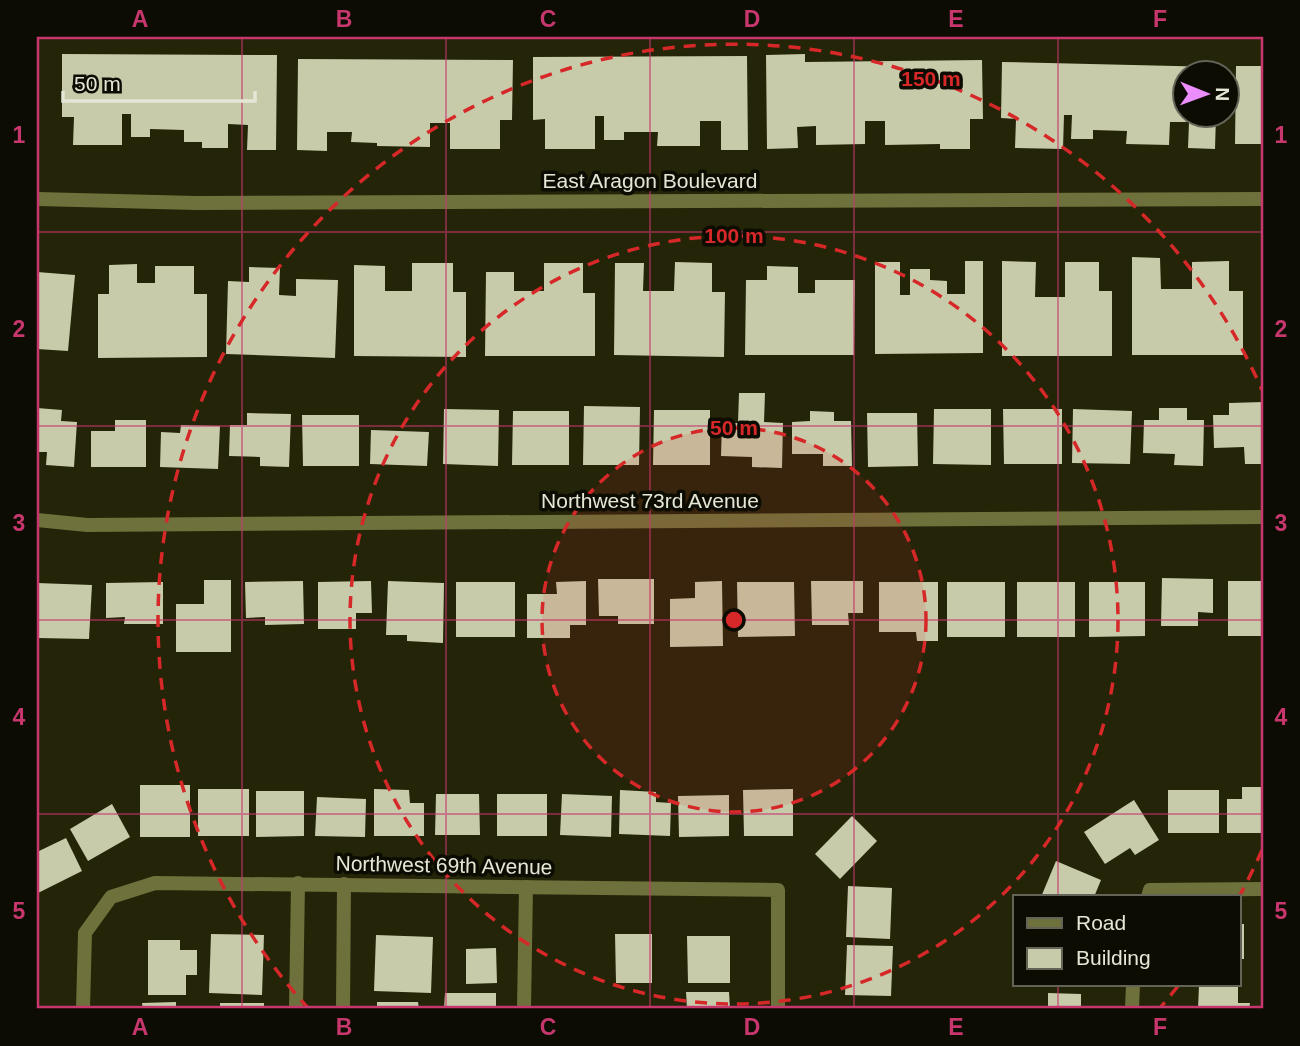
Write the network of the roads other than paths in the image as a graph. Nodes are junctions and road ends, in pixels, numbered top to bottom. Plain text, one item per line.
1 (37, 199) edge
2 (1263, 199) edge
3 (1263, 517) edge
4 (37, 520) edge
5 (299, 883) junction
6 (344, 884) junction
7 (526, 887) junction
8 (1263, 889) edge
9 (1149, 894) edge
10 (1133, 986) edge
11 (83, 1009) edge
12 (296, 1009) edge
13 (342, 1009) edge
14 (524, 1009) edge
15 (778, 1009) edge
16 (1132, 1009) edge

1 - 2 street, East Aragon Boulevard
3 - 4 street, Northwest 73rd Avenue
5 - 6 street, Northwest 69th Avenue
5 - 11 street, Northwest 69th Avenue
5 - 12 street
6 - 7 street, Northwest 69th Avenue
6 - 13 street
7 - 14 street
7 - 15 street, Northwest 69th Avenue
8 - 9 street
10 - 16 street

